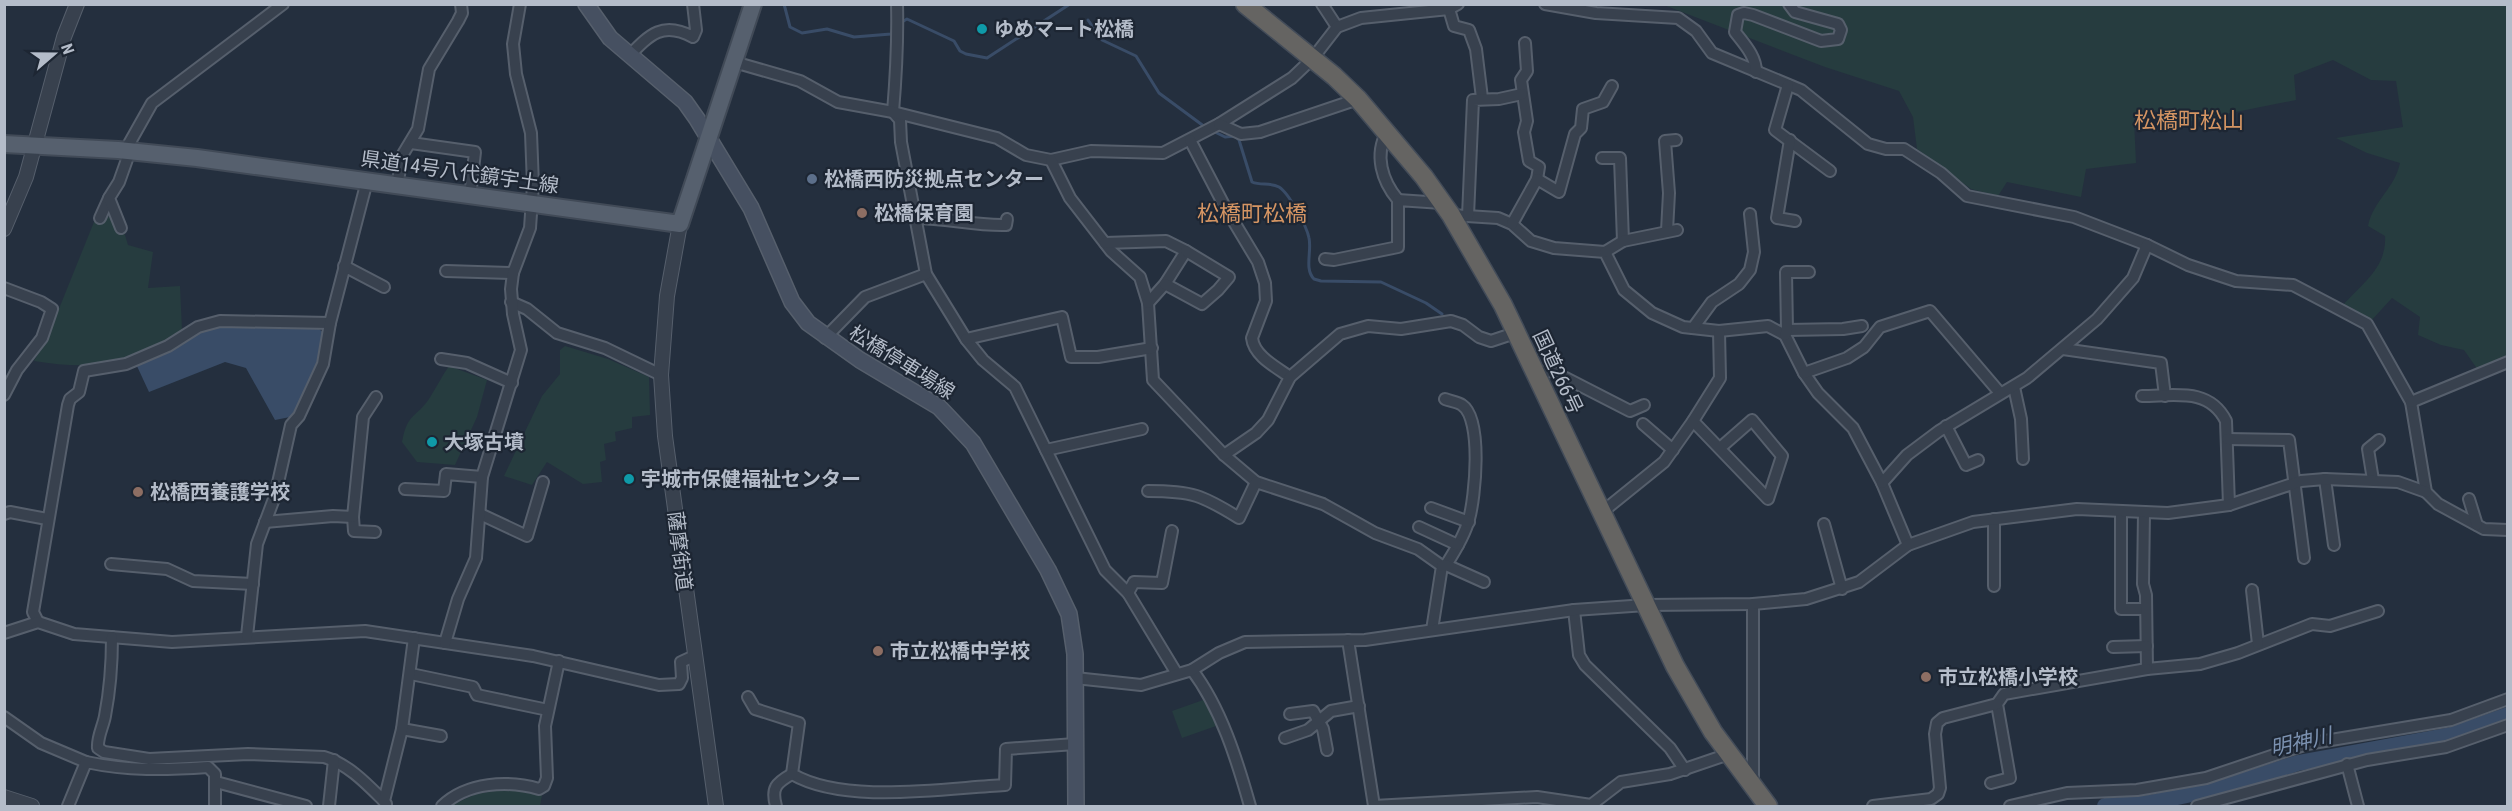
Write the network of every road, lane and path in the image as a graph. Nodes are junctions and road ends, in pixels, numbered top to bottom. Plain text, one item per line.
1 (77, 4) edge
2 (284, 4) edge
3 (461, 4) edge
4 (520, 4) edge
5 (586, 4) edge
6 (693, 4) edge
7 (753, 4) edge
8 (1245, 4) edge
9 (1322, 4) edge
10 (1545, 4) edge
11 (1789, 4) edge
12 (1454, 7) edge
13 (897, 8) edge
14 (1337, 27) junction
15 (1525, 43) dead end
16 (629, 56) junction
17 (1313, 58) junction
18 (734, 62) junction
19 (1756, 72) junction
20 (1788, 85) junction
21 (1612, 86) dead end
22 (1522, 94) junction
23 (1482, 98) junction
24 (1358, 99) junction
25 (893, 112) junction
26 (1211, 127) junction
27 (1387, 132) junction
28 (710, 139) junction
29 (1190, 140) junction
30 (1665, 140) dead end
31 (1790, 140) junction
32 (411, 143) junction
33 (4, 144) edge
34 (34, 145) junction
35 (128, 151) junction
36 (1602, 158) dead end
37 (1051, 160) junction
38 (1830, 171) dead end
39 (1537, 179) junction
40 (367, 181) junction
41 (397, 185) junction
42 (470, 196) junction
43 (109, 198) junction
44 (1398, 200) junction
45 (532, 203) junction
46 (1454, 211) junction
47 (1750, 214) dead end
48 (100, 218) dead end
49 (916, 218) junction
50 (1007, 219) dead end
51 (1795, 221) dead end
52 (680, 224) junction
53 (1512, 224) junction
54 (121, 228) dead end
55 (4, 230) edge
56 (1623, 241) junction
57 (1105, 243) junction
58 (2147, 245) junction
59 (1186, 251) junction
60 (1605, 252) junction
61 (1324, 259) dead end
62 (344, 266) junction
63 (446, 271) dead end
64 (1809, 272) dead end
65 (513, 273) junction
66 (926, 274) junction
67 (1165, 284) junction
68 (384, 287) dead end
69 (4, 288) edge
70 (511, 302) junction
71 (1148, 303) junction
72 (330, 323) junction
73 (1862, 326) dead end
74 (1693, 328) junction
75 (1719, 331) junction
76 (1786, 332) junction
77 (1515, 333) junction
78 (825, 338) junction
79 (966, 339) junction
80 (1152, 348) junction
81 (2063, 349) junction
82 (441, 359) dead end
83 (2508, 362) edge
84 (1533, 373) junction
85 (1804, 373) junction
86 (661, 375) junction
87 (1290, 377) junction
88 (512, 383) junction
89 (2014, 387) junction
90 (2000, 393) junction
91 (4, 395) edge
92 (2142, 396) dead end
93 (2165, 396) junction
94 (376, 397) dead end
95 (1445, 399) dead end
96 (2411, 402) junction
97 (1644, 405) dead end
98 (1693, 421) junction
99 (1643, 424) dead end
100 (1946, 426) junction
101 (1142, 429) dead end
102 (2227, 439) junction
103 (2379, 440) dead end
104 (1720, 448) junction
105 (1046, 450) junction
106 (1673, 450) junction
107 (1224, 455) junction
108 (2022, 459) dead end
109 (1978, 460) dead end
110 (482, 477) junction
111 (2325, 479) junction
112 (2373, 480) junction
113 (543, 482) dead end
114 (1256, 482) junction
115 (1882, 483) junction
116 (2293, 483) junction
117 (405, 489) dead end
118 (1148, 491) dead end
119 (2426, 492) junction
120 (2469, 500) dead end
121 (2229, 505) junction
122 (1431, 508) dead end
123 (2121, 511) junction
124 (2144, 512) junction
125 (4, 513) edge
126 (1601, 513) junction
127 (480, 514) junction
128 (353, 517) junction
129 (47, 519) junction
130 (1994, 519) junction
131 (265, 522) junction
132 (1469, 522) junction
133 (1824, 524) dead end
134 (2477, 525) junction
135 (1419, 527) dead end
136 (2508, 530) edge
137 (1172, 531) dead end
138 (375, 532) dead end
139 (1458, 545) junction
140 (1908, 545) junction
141 (2334, 545) dead end
142 (2304, 558) dead end
143 (111, 564) dead end
144 (1444, 566) junction
145 (1484, 582) dead end
146 (253, 584) junction
147 (1994, 586) dead end
148 (1842, 589) junction
149 (2253, 590) dead end
150 (1128, 593) junction
151 (1753, 604) junction
152 (1646, 606) junction
153 (2146, 609) junction
154 (1574, 610) junction
155 (2378, 611) dead end
156 (38, 622) junction
157 (1432, 630) junction
158 (4, 633) edge
159 (247, 636) junction
160 (112, 637) junction
161 (414, 638) junction
162 (1348, 640) junction
163 (445, 643) junction
164 (2258, 644) junction
165 (2147, 646) junction
166 (2113, 647) dead end
167 (694, 656) junction
168 (559, 661) junction
169 (2147, 669) junction
170 (1192, 670) junction
171 (411, 674) junction
172 (1177, 674) junction
173 (1075, 678) junction
174 (748, 697) dead end
175 (2508, 699) edge
176 (1997, 704) junction
177 (1359, 706) junction
178 (548, 710) junction
179 (1290, 714) dead end
180 (4, 717) edge
181 (1317, 722) junction
182 (2508, 724) edge
183 (402, 729) junction
184 (441, 736) dead end
185 (1285, 738) dead end
186 (1075, 744) junction
187 (1327, 750) dead end
188 (1729, 754) junction
189 (334, 760) junction
190 (86, 762) junction
191 (2347, 764) junction
192 (1685, 770) junction
193 (792, 774) junction
194 (216, 782) junction
195 (1991, 783) dead end
196 (1753, 787) junction
197 (4, 797) edge
198 (386, 804) edge
199 (1374, 806) edge
200 (32, 807) edge
201 (68, 807) edge
202 (215, 807) edge
203 (306, 807) edge
204 (329, 807) edge
205 (442, 807) edge
206 (716, 807) edge
207 (776, 807) edge
208 (1076, 807) edge
209 (1250, 807) edge
210 (1768, 807) edge
211 (1873, 807) edge
212 (2010, 807) edge
213 (2197, 807) edge
214 (2358, 807) edge

1 - 34 street
2 - 35 street
3 - 32 street
4 - 45 street
5 - 16 main road, 松橋停車場線
6 - 16 street
7 - 18 main road
8 - 17 highway, 国道266号
9 - 14 street
10 - 19 street
11 - 19 street
12 - 14 street
12 - 23 street
13 - 25 street
14 - 17 street
15 - 22 street
16 - 28 main road, 松橋停車場線
17 - 24 highway, 国道266号
17 - 26 street
18 - 25 street
18 - 28 main road
19 - 20 street
20 - 31 street
20 - 58 street
21 - 39 street
22 - 23 street
22 - 39 street
23 - 46 street
24 - 26 street
24 - 27 highway, 国道266号
25 - 37 street
25 - 49 street
26 - 29 street
27 - 44 street
27 - 46 highway, 国道266号
28 - 52 main road
28 - 78 main road, 松橋停車場線
29 - 37 street
29 - 87 street
30 - 56 street
31 - 38 street
31 - 51 street
32 - 41 street
32 - 42 street
33 - 34 main road, 県道14号八代鏡宇土線
34 - 35 main road, 県道14号八代鏡宇土線
34 - 55 street
35 - 40 main road, 県道14号八代鏡宇土線
35 - 43 street
36 - 56 street
37 - 57 street
39 - 53 street
40 - 41 main road, 県道14号八代鏡宇土線
40 - 62 street
41 - 42 main road, 県道14号八代鏡宇土線
42 - 45 main road, 県道14号八代鏡宇土線
43 - 48 street
43 - 54 street
44 - 46 street
44 - 61 street
45 - 52 main road, 県道14号八代鏡宇土線
45 - 65 street
46 - 53 street
46 - 77 highway, 国道266号
47 - 74 street
49 - 50 street
49 - 66 street
52 - 86 street, 薩摩街道
53 - 60 street
56 - 60 street
57 - 59 street
57 - 71 street
58 - 81 street
58 - 96 street
59 - 67 street
59 - 67 street
60 - 74 street
62 - 68 street
62 - 72 street
63 - 65 street
64 - 76 street
65 - 70 street
66 - 78 street
66 - 79 street
67 - 71 street
69 - 91 street
70 - 86 street
70 - 88 street
71 - 80 street
72 - 129 street
72 - 131 street
73 - 76 street
74 - 75 street
75 - 76 street
75 - 98 street
76 - 85 street
77 - 84 highway, 国道266号
77 - 87 street
78 - 173 main road, 松橋停車場線
79 - 80 street
79 - 105 street
80 - 107 street
81 - 89 street
81 - 93 street
82 - 88 street
83 - 96 street
84 - 97 street
84 - 126 highway, 国道266号
85 - 90 street
85 - 115 street
86 - 167 street, 薩摩街道
87 - 107 street
88 - 110 street
89 - 90 street
89 - 108 street
90 - 100 street
92 - 93 street
93 - 102 street
94 - 128 street
95 - 132 street
96 - 119 street
98 - 104 street
98 - 106 street
99 - 106 street
100 - 109 street
100 - 115 street
101 - 105 street
102 - 116 street
102 - 121 street
103 - 112 street
104 - 104 street
105 - 150 street
106 - 126 street
107 - 114 street
110 - 117 street
110 - 127 street
111 - 112 street
111 - 116 street
111 - 141 street
112 - 119 street
113 - 127 street
114 - 118 street
114 - 144 street
115 - 140 street
116 - 121 street
116 - 142 street
119 - 134 street
120 - 134 street
121 - 124 street
122 - 132 street
123 - 124 street
123 - 130 street
123 - 153 street
124 - 153 street
125 - 129 street
126 - 152 highway, 国道266号
127 - 163 street
128 - 131 street
128 - 138 street
129 - 156 street
130 - 140 street
130 - 147 street
131 - 146 street
132 - 139 street
133 - 148 street
134 - 136 street
135 - 139 street
137 - 150 street
139 - 144 street
140 - 148 street
143 - 146 street
144 - 145 street
144 - 157 street
146 - 159 street
148 - 151 street
149 - 164 street
150 - 172 street
151 - 152 street
151 - 196 street
152 - 154 street
152 - 188 highway, 国道266号
153 - 165 street
154 - 157 street
154 - 192 street
155 - 164 street
156 - 158 street
156 - 160 street
157 - 162 street
159 - 160 street
159 - 161 street
160 - 189 street
161 - 163 street
161 - 171 street
162 - 170 street
162 - 177 street
163 - 168 street
164 - 169 street
165 - 166 street
165 - 169 street
167 - 168 street
167 - 206 street, 薩摩街道
168 - 178 street
169 - 176 street
170 - 172 street
170 - 209 street
171 - 178 street
171 - 183 street
172 - 173 street
173 - 186 main road, 松橋停車場線
174 - 193 street
175 - 212 street
176 - 195 street
176 - 211 street
177 - 181 street
177 - 199 street
178 - 205 street
179 - 181 street
180 - 190 street
181 - 185 street
181 - 187 street
182 - 191 street
183 - 184 street
183 - 198 street
186 - 193 street
186 - 208 main road, 松橋停車場線
188 - 192 street
188 - 196 highway, 国道266号
189 - 198 street
189 - 204 street
190 - 194 street
190 - 201 street
191 - 213 street
191 - 214 street
192 - 199 street
193 - 207 street
194 - 202 street
194 - 203 street
196 - 210 highway, 国道266号
197 - 200 street

